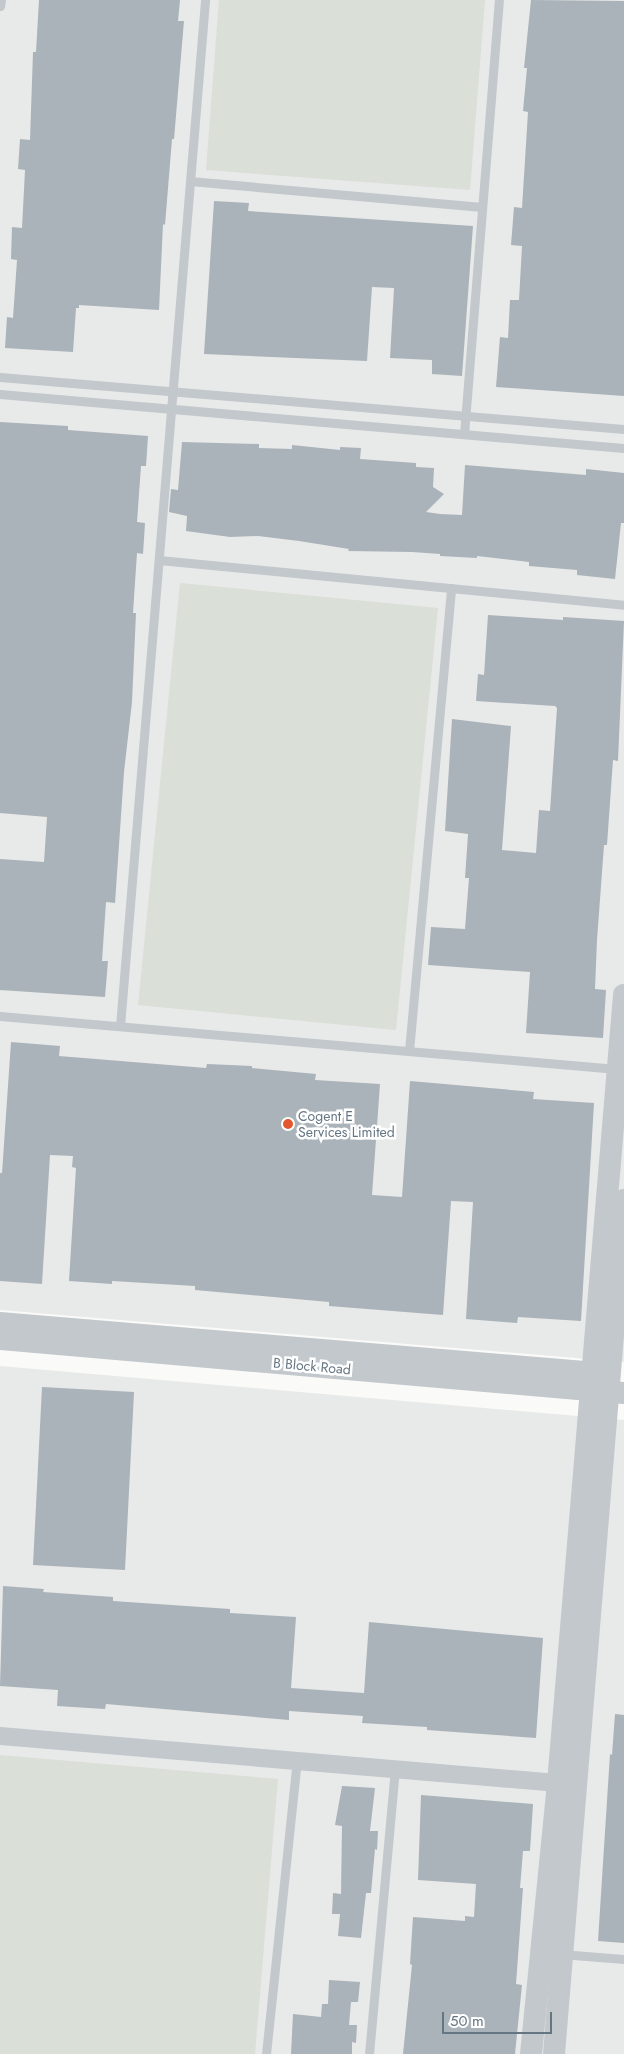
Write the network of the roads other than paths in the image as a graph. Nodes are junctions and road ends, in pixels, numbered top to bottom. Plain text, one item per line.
1 (0, 0) edge
2 (205, 0) edge
3 (499, 0) edge
4 (0, 6) edge
5 (190, 181) junction
6 (482, 207) junction
7 (0, 377) edge
8 (173, 392) junction
9 (0, 394) edge
10 (171, 408) junction
11 (465, 416) junction
12 (624, 429) edge
13 (464, 434) junction
14 (624, 448) edge
15 (159, 560) junction
16 (451, 588) junction
17 (624, 605) edge
18 (624, 996) edge
19 (0, 1016) edge
20 (120, 1026) junction
21 (409, 1051) junction
22 (621, 1069) edge
23 (624, 1212) edge
24 (0, 1323) edge
25 (0, 1340) edge
26 (608, 1383) edge
27 (0, 1736) edge
28 (297, 1761) junction
29 (395, 1769) junction
30 (567, 1784) junction
31 (552, 1953) junction
32 (624, 1959) edge
33 (266, 2054) edge
34 (369, 2054) edge
35 (531, 2054) edge
36 (554, 2054) edge

1 - 4 lane
2 - 5 lane
3 - 6 lane
5 - 6 lane
5 - 8 lane
6 - 11 lane
7 - 8 lane
8 - 10 lane
8 - 11 lane
9 - 10 lane
10 - 13 lane
10 - 15 lane
11 - 12 lane
11 - 13 lane
13 - 14 lane
15 - 16 lane
15 - 20 lane
16 - 17 lane
16 - 21 lane
18 - 22 street
19 - 20 lane
20 - 21 lane
21 - 22 lane
22 - 26 street
23 - 26 street
24 - 26 street, B Block Road
25 - 26 street, B Block Road
26 - 30 street
27 - 28 street
28 - 29 street
28 - 33 lane
29 - 30 street
29 - 34 lane
30 - 31 street
31 - 32 lane
31 - 35 street
31 - 36 street

